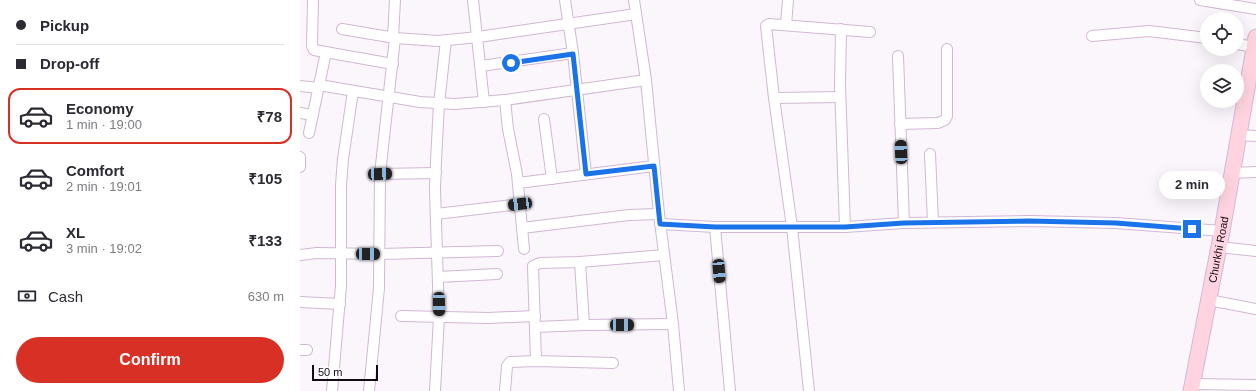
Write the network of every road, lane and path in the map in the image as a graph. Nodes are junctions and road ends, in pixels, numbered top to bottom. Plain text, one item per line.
1 (313, 0) edge
2 (395, 0) edge
3 (473, 0) edge
4 (565, 0) edge
5 (634, 0) edge
6 (788, 0) edge
7 (1200, 0) edge
8 (1256, 9) edge
9 (636, 14) junction
10 (568, 24) junction
11 (786, 25) junction
12 (841, 29) junction
13 (342, 30) dead end
14 (870, 32) dead end
15 (1092, 36) dead end
16 (478, 37) junction
17 (1200, 37) edge
18 (394, 38) junction
19 (446, 40) junction
20 (1255, 42) edge
21 (1244, 43) edge
22 (946, 49) dead end
23 (326, 52) junction
24 (573, 54) junction
25 (898, 56) dead end
26 (393, 64) junction
27 (481, 66) junction
28 (646, 80) junction
29 (300, 86) edge
30 (319, 87) junction
31 (577, 90) junction
32 (353, 91) junction
33 (388, 96) junction
34 (1251, 96) edge
35 (840, 97) junction
36 (774, 98) junction
37 (505, 100) junction
38 (484, 102) junction
39 (440, 104) junction
40 (300, 113) edge
41 (313, 114) junction
42 (544, 119) dead end
43 (900, 124) junction
44 (309, 133) dead end
45 (1238, 135) junction
46 (1256, 136) edge
47 (930, 154) dead end
48 (300, 157) edge
49 (654, 166) junction
50 (300, 167) edge
51 (1256, 172) edge
52 (436, 173) junction
53 (1231, 173) junction
54 (380, 174) junction
55 (586, 174) junction
56 (552, 179) junction
57 (518, 183) junction
58 (520, 204) junction
59 (436, 214) junction
60 (660, 219) junction
61 (933, 222) junction
62 (904, 223) junction
63 (715, 227) junction
64 (792, 227) junction
65 (845, 227) junction
66 (522, 228) junction
67 (1222, 231) junction
68 (524, 248) dead end
69 (1219, 248) junction
70 (498, 251) dead end
71 (1256, 251) edge
72 (342, 253) junction
73 (437, 253) junction
74 (380, 254) junction
75 (300, 255) edge
76 (664, 255) junction
77 (580, 262) junction
78 (497, 274) dead end
79 (438, 276) junction
80 (1209, 300) junction
81 (300, 302) edge
82 (340, 304) junction
83 (1256, 309) edge
84 (401, 316) dead end
85 (535, 316) junction
86 (439, 317) junction
87 (673, 324) junction
88 (584, 325) junction
89 (535, 327) junction
90 (536, 361) junction
91 (612, 363) dead end
92 (1256, 385) edge
93 (1192, 388) edge
94 (332, 391) edge
95 (369, 391) edge
96 (434, 391) edge
97 (505, 391) edge
98 (679, 391) edge
99 (730, 391) edge
100 (809, 391) edge

1 - 23 street
2 - 18 street
3 - 16 street
4 - 10 street
5 - 9 street
6 - 11 street
7 - 8 street
9 - 10 street
9 - 28 street
10 - 16 street
10 - 24 street
11 - 12 street
11 - 36 street
12 - 14 street
12 - 35 street
13 - 18 street
15 - 17 street
16 - 19 street
16 - 27 street
18 - 19 street
18 - 26 street
19 - 39 street
20 - 21 street
20 - 34 street, Churkhi Road
22 - 43 street
23 - 26 street
23 - 30 street
24 - 27 street
24 - 31 street
25 - 43 street
26 - 33 street
27 - 38 street
28 - 31 street
28 - 49 street
29 - 30 street
30 - 32 street
30 - 41 street
31 - 37 street
31 - 55 street
32 - 33 street
32 - 72 street
33 - 39 street
33 - 54 street
34 - 45 street, Churkhi Road
35 - 36 street
35 - 65 street
36 - 64 street
37 - 38 street
37 - 57 street
38 - 39 street
39 - 52 street
40 - 41 street
41 - 44 street
42 - 56 street
43 - 62 street
45 - 46 street
45 - 53 street, Churkhi Road
47 - 61 street
48 - 50 street
49 - 55 street
49 - 60 street
51 - 53 street
52 - 54 street
52 - 59 street
53 - 67 street, Churkhi Road
54 - 74 street
55 - 56 street
56 - 57 street
57 - 58 street
58 - 59 street
58 - 66 street
59 - 73 street
60 - 63 street
60 - 66 street
60 - 76 street
61 - 62 street
61 - 67 street
62 - 65 street
63 - 64 street
63 - 99 street
64 - 65 street
64 - 100 street
66 - 68 street
67 - 69 street, Churkhi Road
69 - 71 street
69 - 80 street, Churkhi Road
70 - 73 street
72 - 74 street
72 - 75 street
72 - 82 street
73 - 74 street
73 - 79 street
74 - 95 street
76 - 77 street
76 - 87 street
77 - 85 street
77 - 88 street
78 - 79 street
79 - 86 street
80 - 83 street
80 - 93 street, Churkhi Road
81 - 82 street
82 - 94 street
84 - 86 street
85 - 86 street
85 - 89 street
86 - 96 street
87 - 88 street
87 - 98 street
88 - 89 street
89 - 90 street
90 - 91 street
90 - 97 street
92 - 93 street

